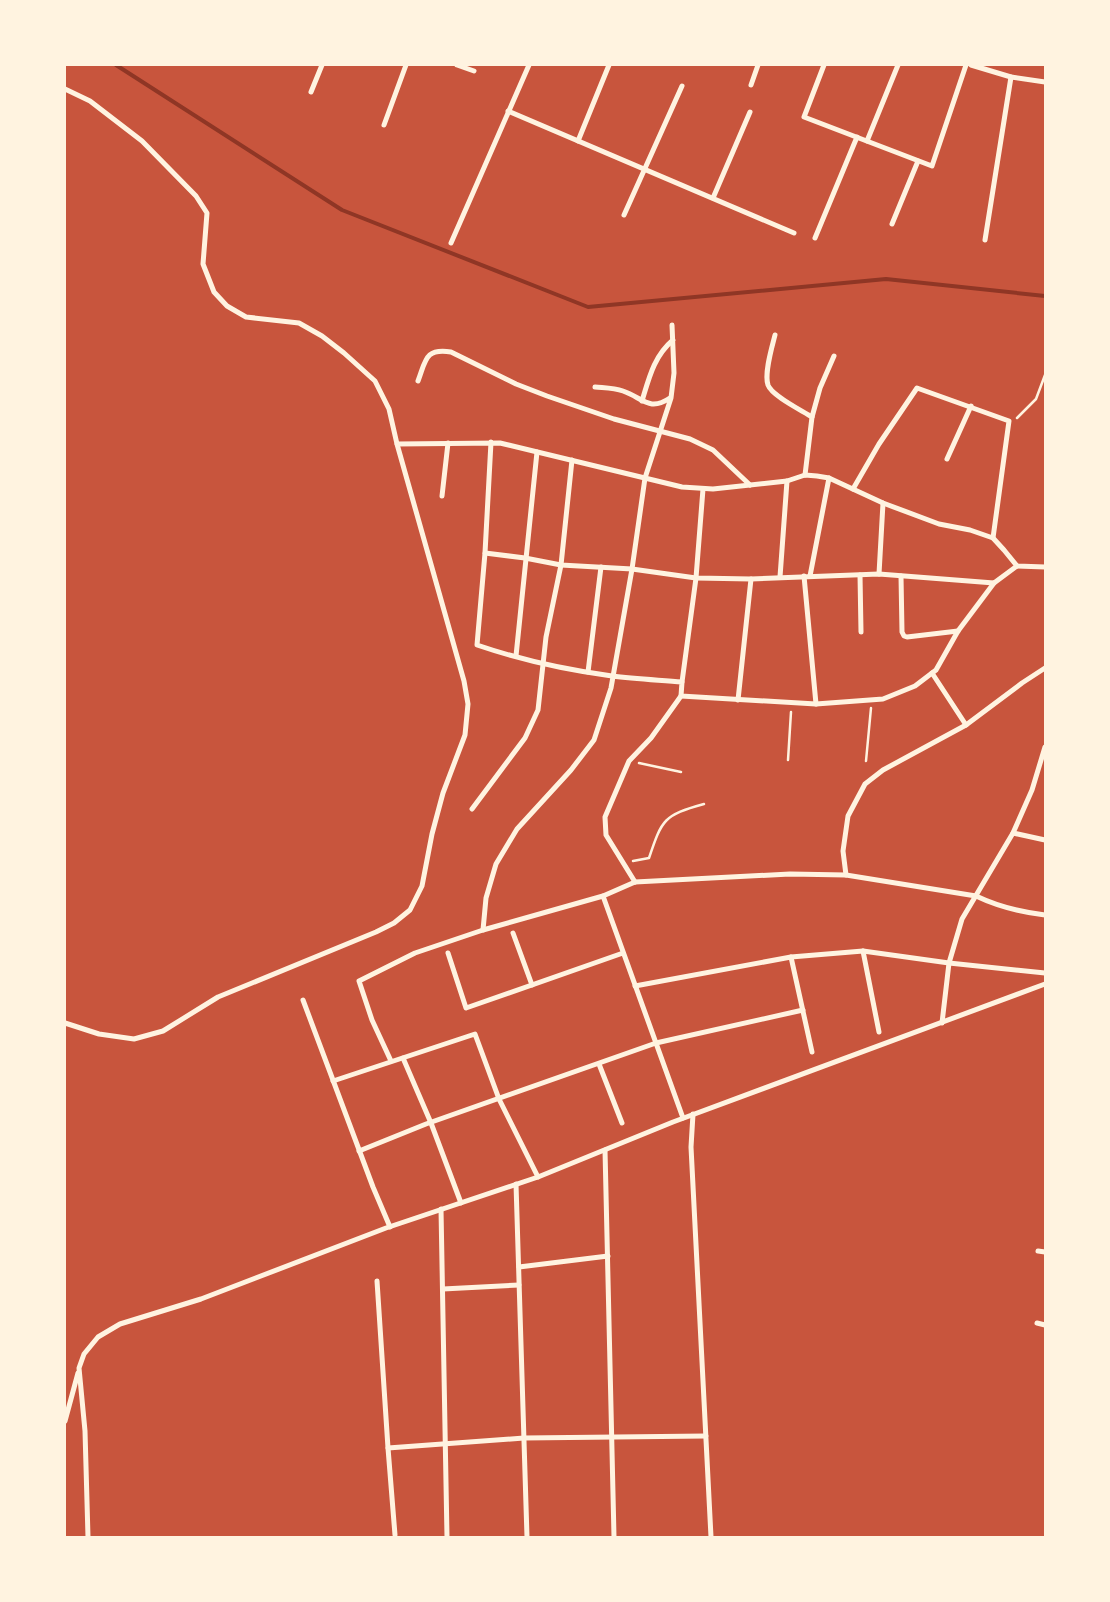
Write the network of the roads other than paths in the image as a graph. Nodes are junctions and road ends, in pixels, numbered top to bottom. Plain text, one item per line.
1 (322, 65) edge
2 (406, 65) edge
3 (457, 65) edge
4 (529, 65) edge
5 (609, 65) edge
6 (758, 65) edge
7 (824, 65) edge
8 (898, 65) edge
9 (966, 65) edge
10 (971, 65) edge
11 (474, 71) dead end
12 (1011, 77) junction
13 (1045, 82) edge
14 (751, 85) dead end
15 (682, 86) dead end
16 (65, 89) edge
17 (311, 92) dead end
18 (508, 111) junction
19 (750, 112) dead end
20 (384, 124) dead end
21 (857, 138) junction
22 (578, 141) junction
23 (867, 141) junction
24 (918, 161) junction
25 (645, 169) junction
26 (713, 198) junction
27 (624, 215) dead end
28 (892, 224) dead end
29 (794, 232) dead end
30 (815, 238) dead end
31 (985, 240) dead end
32 (451, 243) dead end
33 (672, 324) dead end
34 (775, 335) dead end
35 (673, 340) junction
36 (834, 356) dead end
37 (418, 381) dead end
38 (595, 387) dead end
39 (671, 398) junction
40 (642, 402) junction
41 (971, 406) junction
42 (812, 416) junction
43 (660, 431) junction
44 (491, 442) junction
45 (397, 444) junction
46 (448, 444) junction
47 (537, 452) junction
48 (947, 459) dead end
49 (572, 460) junction
50 (805, 475) junction
51 (645, 478) junction
52 (829, 478) junction
53 (788, 481) junction
54 (750, 485) junction
55 (703, 489) junction
56 (853, 489) junction
57 (442, 496) dead end
58 (883, 503) junction
59 (992, 538) junction
60 (485, 553) junction
61 (525, 558) junction
62 (561, 564) junction
63 (1017, 566) junction
64 (1045, 566) edge
65 (601, 567) junction
66 (632, 569) junction
67 (879, 574) junction
68 (860, 575) junction
69 (807, 576) junction
70 (901, 576) junction
71 (780, 577) junction
72 (696, 578) junction
73 (751, 579) junction
74 (994, 583) junction
75 (958, 631) junction
76 (861, 632) dead end
77 (516, 656) junction
78 (543, 664) junction
79 (1045, 668) edge
80 (588, 672) junction
81 (932, 673) junction
82 (613, 676) junction
83 (682, 682) junction
84 (681, 696) junction
85 (738, 700) junction
86 (816, 704) junction
87 (966, 725) junction
88 (1045, 747) edge
89 (472, 809) dead end
90 (1013, 833) junction
91 (1045, 840) edge
92 (846, 875) junction
93 (635, 882) junction
94 (603, 896) junction
95 (976, 896) junction
96 (1045, 915) edge
97 (483, 930) junction
98 (513, 933) dead end
99 (863, 951) junction
100 (448, 953) dead end
101 (623, 953) junction
102 (792, 957) junction
103 (949, 963) junction
104 (1045, 973) edge
105 (1045, 984) edge
106 (532, 985) junction
107 (635, 986) junction
108 (303, 1000) dead end
109 (802, 1010) junction
110 (65, 1023) edge
111 (942, 1023) junction
112 (879, 1032) dead end
113 (656, 1044) junction
114 (812, 1052) dead end
115 (403, 1058) junction
116 (391, 1061) junction
117 (599, 1064) junction
118 (332, 1081) junction
119 (499, 1099) junction
120 (693, 1114) junction
121 (683, 1118) junction
122 (430, 1122) junction
123 (622, 1124) dead end
124 (605, 1150) junction
125 (359, 1151) junction
126 (538, 1178) junction
127 (516, 1184) junction
128 (461, 1202) junction
129 (441, 1209) junction
130 (390, 1227) junction
131 (1038, 1251) dead end
132 (1045, 1252) edge
133 (608, 1256) junction
134 (519, 1267) junction
135 (377, 1281) dead end
136 (519, 1285) junction
137 (443, 1289) junction
138 (1037, 1323) dead end
139 (1045, 1325) edge
140 (79, 1368) junction
141 (65, 1421) edge
142 (706, 1436) junction
143 (612, 1437) junction
144 (524, 1438) junction
145 (445, 1442) junction
146 (388, 1448) junction
147 (395, 1535) dead end
148 (88, 1537) edge
149 (447, 1537) edge
150 (527, 1537) edge
151 (614, 1537) edge
152 (711, 1537) edge

1 - 17 street
2 - 20 street
3 - 11 street
4 - 18 street
5 - 22 street
6 - 14 street
7 - 21 street
8 - 23 street
9 - 24 street
10 - 12 street
12 - 13 street
12 - 31 street
15 - 25 street
16 - 45 street
18 - 22 street
18 - 32 street
19 - 26 street
21 - 23 street
21 - 30 street
22 - 25 street
23 - 24 street
24 - 28 street
25 - 26 street
25 - 27 street
26 - 29 street
33 - 35 street
34 - 42 street
35 - 39 street
35 - 40 street
36 - 42 street
37 - 43 street
38 - 40 street
39 - 40 street
39 - 43 street
41 - 48 street
41 - 56 street
41 - 59 street
42 - 50 street
43 - 51 street
43 - 54 street
44 - 46 street
44 - 47 street
44 - 60 street
45 - 46 street
45 - 110 street
46 - 57 street
47 - 49 street
47 - 61 street
49 - 51 street
49 - 62 street
50 - 52 street
50 - 53 street
51 - 55 street
51 - 66 street
52 - 56 street
52 - 69 street
53 - 54 street
53 - 71 street
54 - 55 street
55 - 72 street
56 - 58 street
58 - 59 street
58 - 67 street
59 - 63 street
60 - 61 street
60 - 77 street
61 - 62 street
61 - 77 street
62 - 65 street
62 - 78 street
63 - 64 street
63 - 74 street
65 - 66 street
65 - 80 street
66 - 72 street
66 - 82 street
67 - 68 street
67 - 70 street
68 - 69 street
68 - 76 street
69 - 71 street
69 - 86 street
70 - 74 street
70 - 75 street
71 - 73 street
72 - 73 street
72 - 83 street
73 - 85 street
74 - 75 street
75 - 81 street
77 - 78 street
78 - 80 street
78 - 89 street
79 - 87 street
80 - 82 street
81 - 86 street
81 - 87 street
82 - 83 street
82 - 97 street
83 - 84 street
84 - 85 street
84 - 93 street
85 - 86 street
87 - 92 street
88 - 90 street
90 - 91 street
90 - 95 street
92 - 93 street
92 - 95 street
93 - 94 street
94 - 97 street
94 - 101 street
95 - 96 street
95 - 103 street
97 - 116 street
98 - 106 street
99 - 102 street
99 - 103 street
99 - 112 street
100 - 106 street
101 - 106 street
101 - 107 street
102 - 107 street
102 - 109 street
103 - 104 street
103 - 111 street
105 - 111 street
107 - 113 street
108 - 118 street
109 - 113 street
109 - 114 street
111 - 120 street
113 - 117 street
113 - 121 street
115 - 116 street
115 - 119 street
115 - 122 street
116 - 118 street
117 - 119 street
117 - 123 street
118 - 125 street
119 - 122 street
119 - 126 street
120 - 121 street
120 - 142 street
121 - 124 street
122 - 125 street
122 - 128 street
124 - 126 street
124 - 133 street
125 - 130 street
126 - 127 street
127 - 128 street
127 - 134 street
128 - 129 street
129 - 130 street
129 - 137 street
130 - 140 street
131 - 132 street
133 - 134 street
133 - 143 street
134 - 136 street
135 - 146 street
136 - 137 street
136 - 144 street
137 - 145 street
138 - 139 street
140 - 141 street
140 - 148 street
142 - 143 street
142 - 152 street
143 - 144 street
143 - 151 street
144 - 145 street
144 - 150 street
145 - 146 street
145 - 149 street
146 - 147 street

